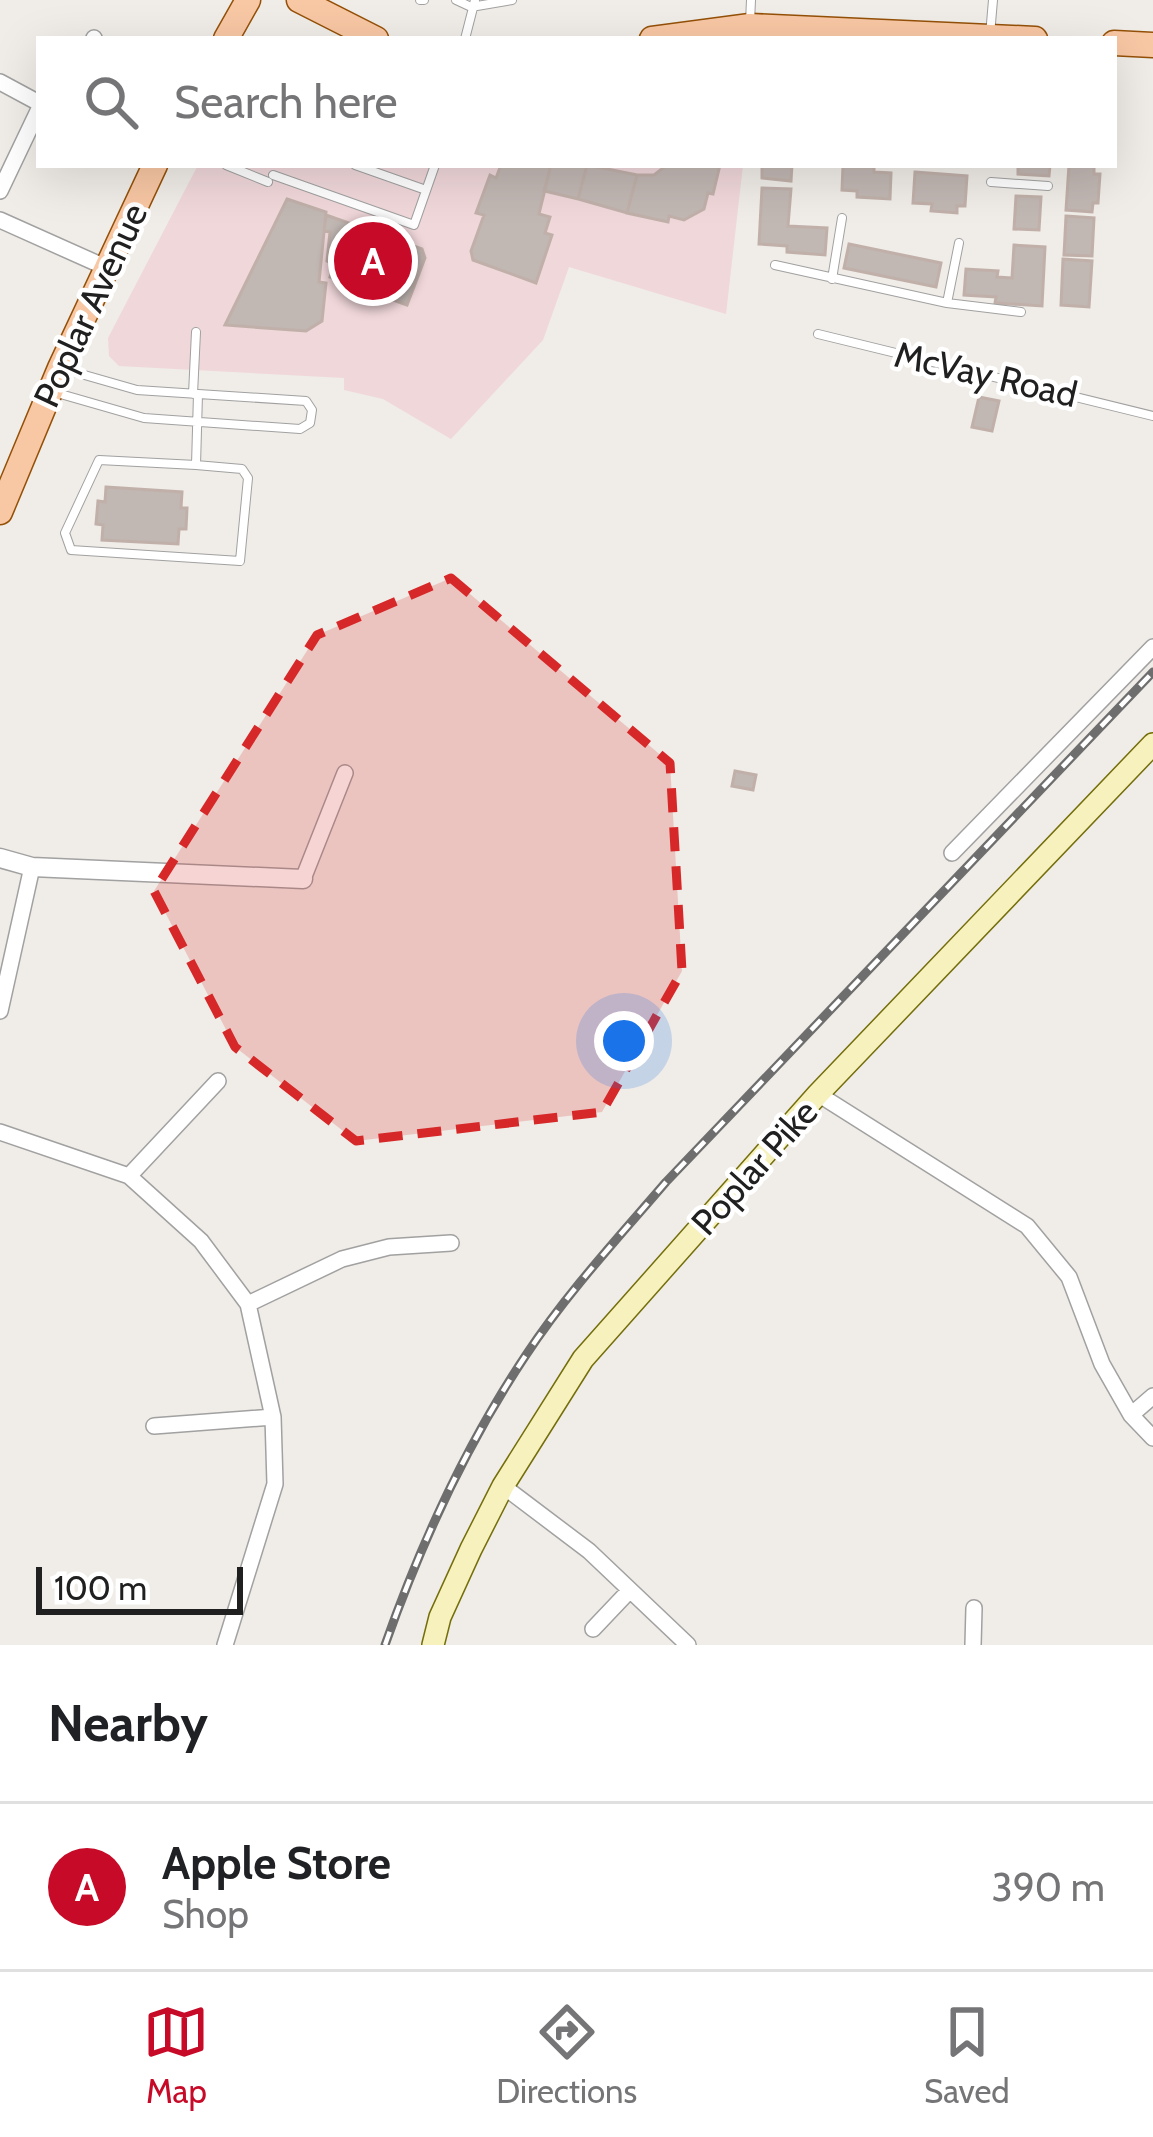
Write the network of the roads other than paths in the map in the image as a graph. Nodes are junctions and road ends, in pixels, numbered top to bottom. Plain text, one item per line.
1 (248, 0) edge
2 (299, 0) edge
3 (456, 0) edge
4 (512, 0) edge
5 (751, 0) edge
6 (992, 0) edge
7 (473, 3) edge
8 (750, 26) junction
9 (228, 36) edge
10 (370, 36) edge
11 (466, 36) edge
12 (675, 36) edge
13 (968, 36) edge
14 (990, 36) edge
15 (1117, 43) edge
16 (1153, 45) edge
17 (0, 82) edge
18 (36, 104) edge
19 (36, 113) edge
20 (153, 168) edge
21 (235, 168) edge
22 (364, 168) edge
23 (434, 168) edge
24 (991, 182) dead end
25 (1048, 186) dead end
26 (426, 190) junction
27 (0, 191) edge
28 (842, 218) dead end
29 (0, 220) edge
30 (959, 243) dead end
31 (105, 266) junction
32 (775, 266) dead end
33 (832, 279) junction
34 (947, 303) junction
35 (1021, 312) dead end
36 (196, 332) dead end
37 (818, 334) dead end
38 (55, 379) junction
39 (195, 394) junction
40 (1153, 416) edge
41 (197, 422) junction
42 (196, 465) junction
43 (1, 504) edge
44 (1153, 646) edge
45 (1153, 744) edge
46 (345, 773) dead end
47 (952, 853) dead end
48 (0, 858) edge
49 (32, 867) junction
50 (303, 879) joint
51 (0, 1011) edge
52 (218, 1082) dead end
53 (818, 1094) junction
54 (0, 1132) edge
55 (129, 1176) junction
56 (451, 1243) dead end
57 (248, 1304) junction
58 (1153, 1396) edge
59 (1131, 1415) junction
60 (273, 1418) junction
61 (154, 1426) dead end
62 (1153, 1438) edge
63 (503, 1486) junction
64 (630, 1590) junction
65 (974, 1609) dead end
66 (593, 1629) dead end
67 (225, 1645) edge
68 (433, 1645) edge
69 (688, 1645) edge
70 (973, 1645) edge

1 - 9 main road
2 - 10 main road
3 - 7 lane
4 - 7 lane
5 - 8 lane
6 - 14 lane
7 - 11 lane
8 - 12 main road
8 - 13 main road
15 - 16 main road
17 - 18 street
19 - 27 street
20 - 31 main road, Poplar Avenue
21 - 26 lane
22 - 26 lane
23 - 26 lane
24 - 25 lane
28 - 33 lane
29 - 31 street
30 - 34 lane
31 - 38 main road, Poplar Avenue
32 - 33 lane
33 - 34 lane
34 - 35 lane
36 - 39 lane
37 - 40 lane, McVay Road
38 - 39 lane
38 - 41 lane
38 - 43 main road, Poplar Avenue
39 - 41 lane
39 - 41 lane
41 - 42 lane
42 - 42 lane
44 - 47 street
45 - 53 main road, Poplar Pike
46 - 50 street
48 - 49 street
49 - 50 street
49 - 51 street
52 - 55 street
53 - 59 street
53 - 63 main road, Poplar Pike
54 - 55 street
55 - 57 street
56 - 57 street
57 - 60 street
58 - 59 street
59 - 62 street
60 - 61 street
60 - 67 street
63 - 64 street
63 - 68 main road, Poplar Pike
64 - 66 street
64 - 69 street
65 - 70 street

